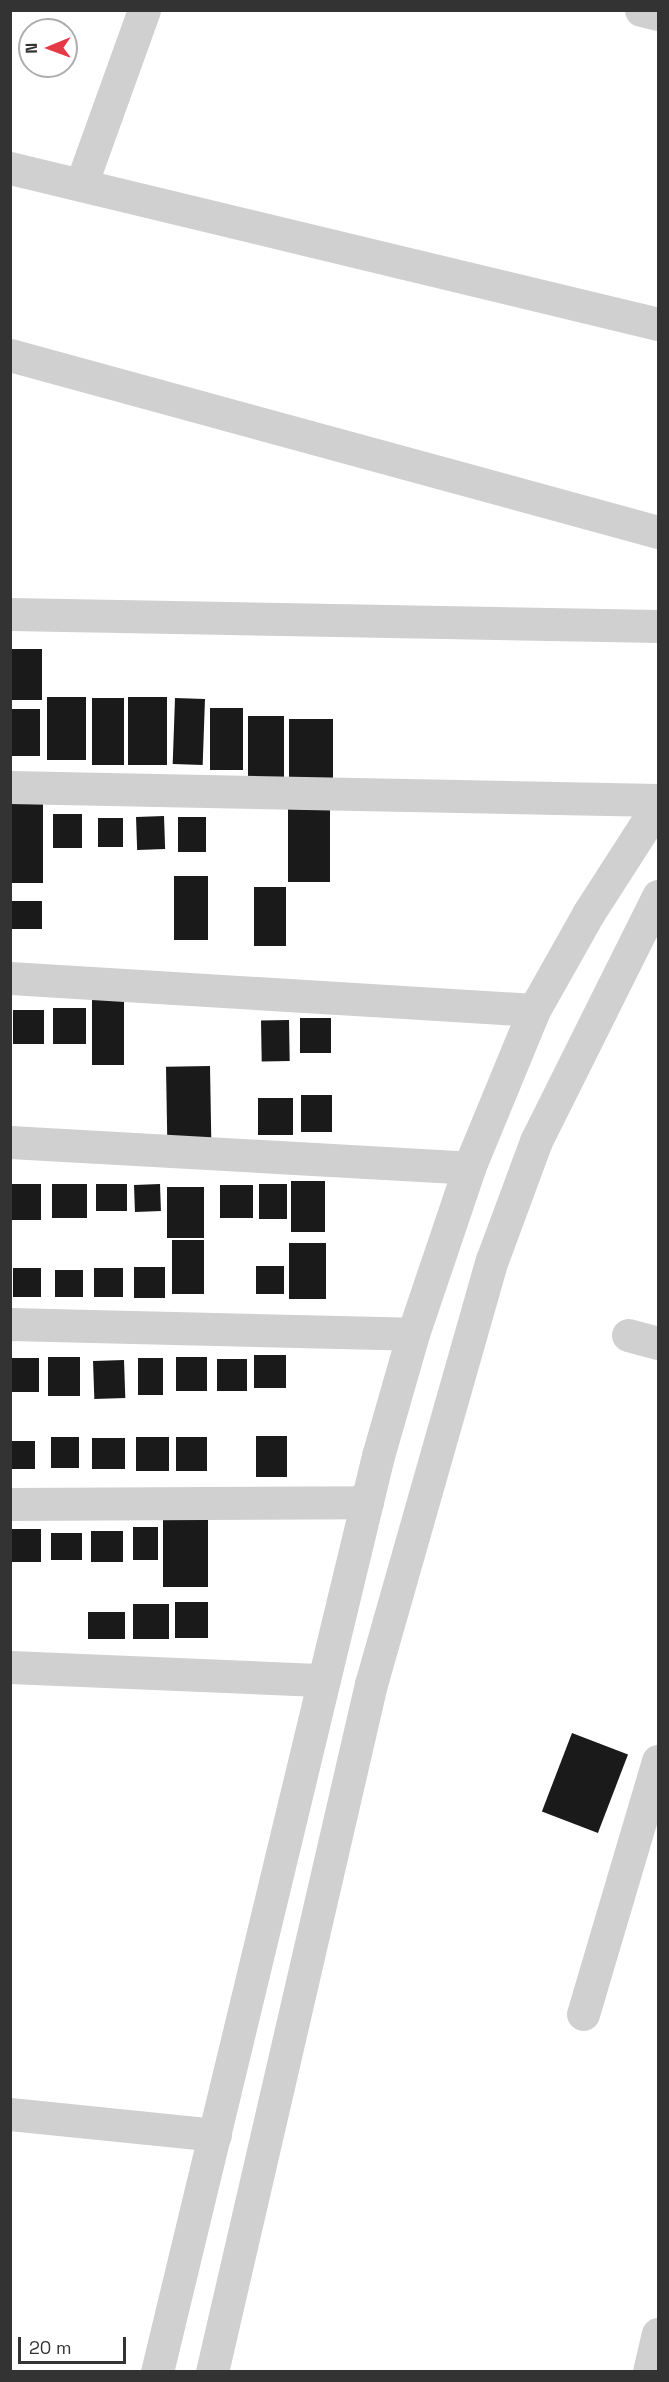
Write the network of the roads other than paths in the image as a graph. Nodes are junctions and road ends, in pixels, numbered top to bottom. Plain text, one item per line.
1 (144, 10) edge
2 (642, 10) edge
3 (658, 14) edge
4 (10, 168) edge
5 (81, 185) junction
6 (658, 324) edge
7 (10, 355) edge
8 (658, 532) edge
9 (10, 614) edge
10 (658, 626) edge
11 (10, 787) edge
12 (658, 800) edge
13 (658, 805) edge
14 (658, 896) edge
15 (10, 978) edge
16 (534, 1010) junction
17 (10, 1142) edge
18 (469, 1168) junction
19 (10, 1324) edge
20 (413, 1334) junction
21 (367, 1503) junction
22 (10, 1504) edge
23 (10, 1667) edge
24 (324, 1680) junction
25 (658, 1761) edge
26 (583, 2014) dead end
27 (10, 2114) edge
28 (215, 2135) junction
29 (658, 2334) edge
30 (157, 2372) edge
31 (212, 2372) edge
32 (650, 2372) edge

1 - 5 street
2 - 3 street
4 - 5 street
5 - 6 street
7 - 8 street
9 - 10 street
11 - 12 street
13 - 16 street
14 - 31 street
15 - 16 street
16 - 18 street
17 - 18 street
18 - 20 street
19 - 20 street
20 - 21 street
21 - 22 street
21 - 24 street
23 - 24 street
24 - 28 street
25 - 26 street
27 - 28 street
28 - 30 street
29 - 32 street

